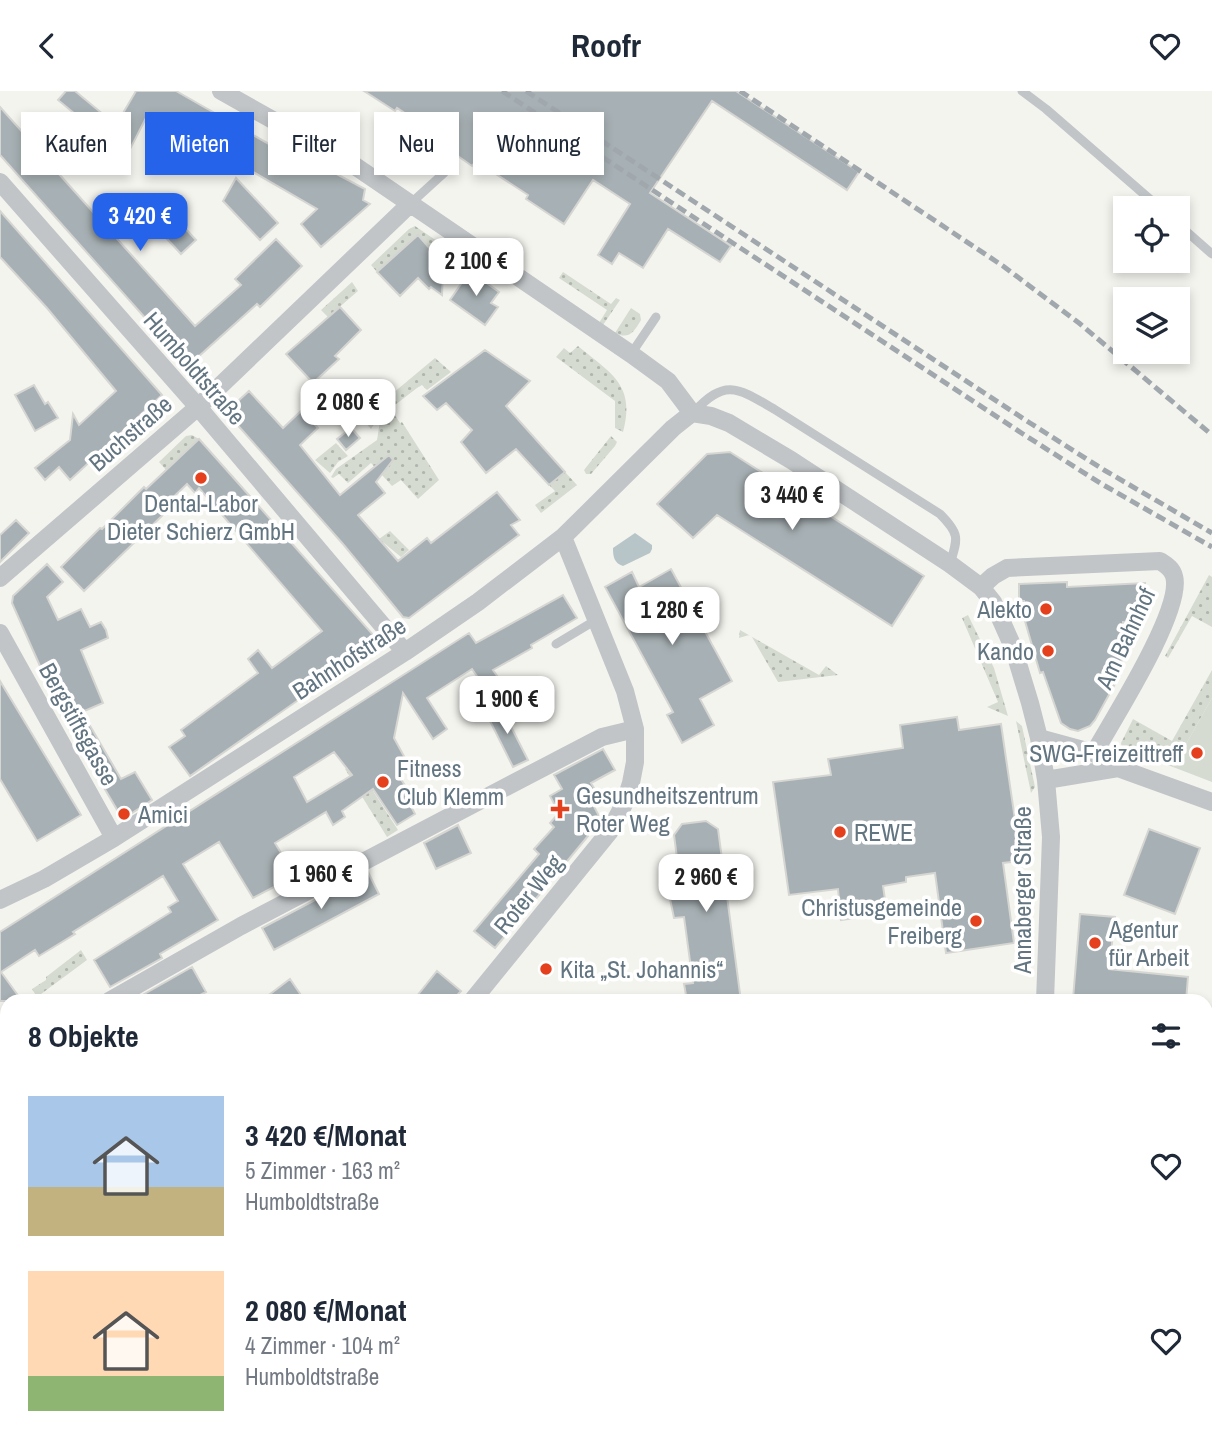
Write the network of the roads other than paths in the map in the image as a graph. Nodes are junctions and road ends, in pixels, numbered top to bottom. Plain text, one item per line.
1 (221, 91) edge
2 (1022, 91) edge
3 (442, 175) edge
4 (0, 182) edge
5 (1146, 196) edge
6 (411, 204) junction
7 (1190, 235) edge
8 (1212, 254) edge
9 (656, 317) dead end
10 (631, 354) junction
11 (198, 407) junction
12 (692, 413) junction
13 (563, 537) junction
14 (950, 564) junction
15 (0, 578) edge
16 (981, 587) junction
17 (596, 620) junction
18 (0, 633) edge
19 (556, 644) dead end
20 (405, 652) junction
21 (635, 729) junction
22 (1039, 738) junction
23 (1094, 753) junction
24 (1118, 768) junction
25 (1046, 780) junction
26 (1212, 802) edge
27 (114, 838) junction
28 (0, 900) edge
29 (121, 994) edge
30 (478, 994) edge
31 (1045, 994) edge

1 - 6 street
2 - 5 lane
3 - 6 lane
4 - 11 street, Humboldtstraße
6 - 10 street
6 - 11 street, Buchstraße
7 - 8 lane
9 - 10 lane
10 - 12 street
11 - 15 street, Buchstraße
11 - 20 street, Humboldtstraße
12 - 13 street, Bahnhofstraße
12 - 14 street
12 - 14 lane
13 - 17 street, Roter Weg
13 - 20 street, Bahnhofstraße
14 - 16 street
16 - 22 street
16 - 23 street, Am Bahnhof
17 - 19 lane
17 - 21 street, Roter Weg
18 - 27 street, Bergstiftsgasse
20 - 27 street, Bahnhofstraße
21 - 29 street
21 - 30 street, Roter Weg
22 - 23 street
22 - 25 street, Annaberger Straße
23 - 24 street
24 - 25 street
24 - 26 street
25 - 31 street, Annaberger Straße
27 - 28 street, Bahnhofstraße

